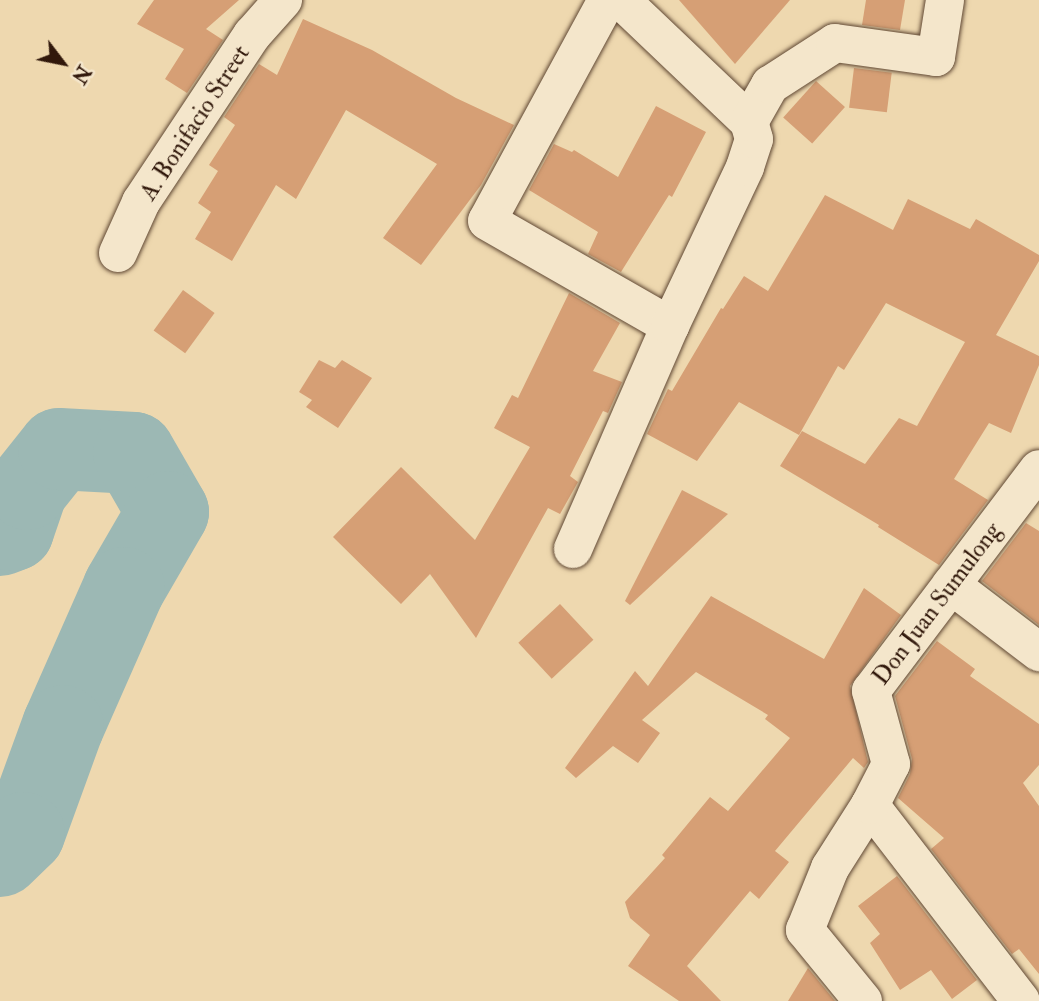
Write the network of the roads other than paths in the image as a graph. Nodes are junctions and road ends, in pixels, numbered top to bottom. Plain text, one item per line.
1 (283, 0) edge
2 (607, 0) edge
3 (621, 0) edge
4 (945, 0) edge
5 (749, 122) junction
6 (118, 253) dead end
7 (670, 326) junction
8 (1039, 469) edge
9 (573, 549) dead end
10 (951, 584) junction
11 (1039, 652) edge
12 (870, 805) junction
13 (863, 1001) edge
14 (1021, 1001) edge

1 - 6 street, A. Bonifacio Street
2 - 7 street
3 - 5 street
4 - 5 street
5 - 7 street
7 - 9 street
8 - 10 street, Don Juan Sumulong
10 - 11 street
10 - 12 street, Don Juan Sumulong
12 - 13 street, Don Juan Sumulong
12 - 14 street

